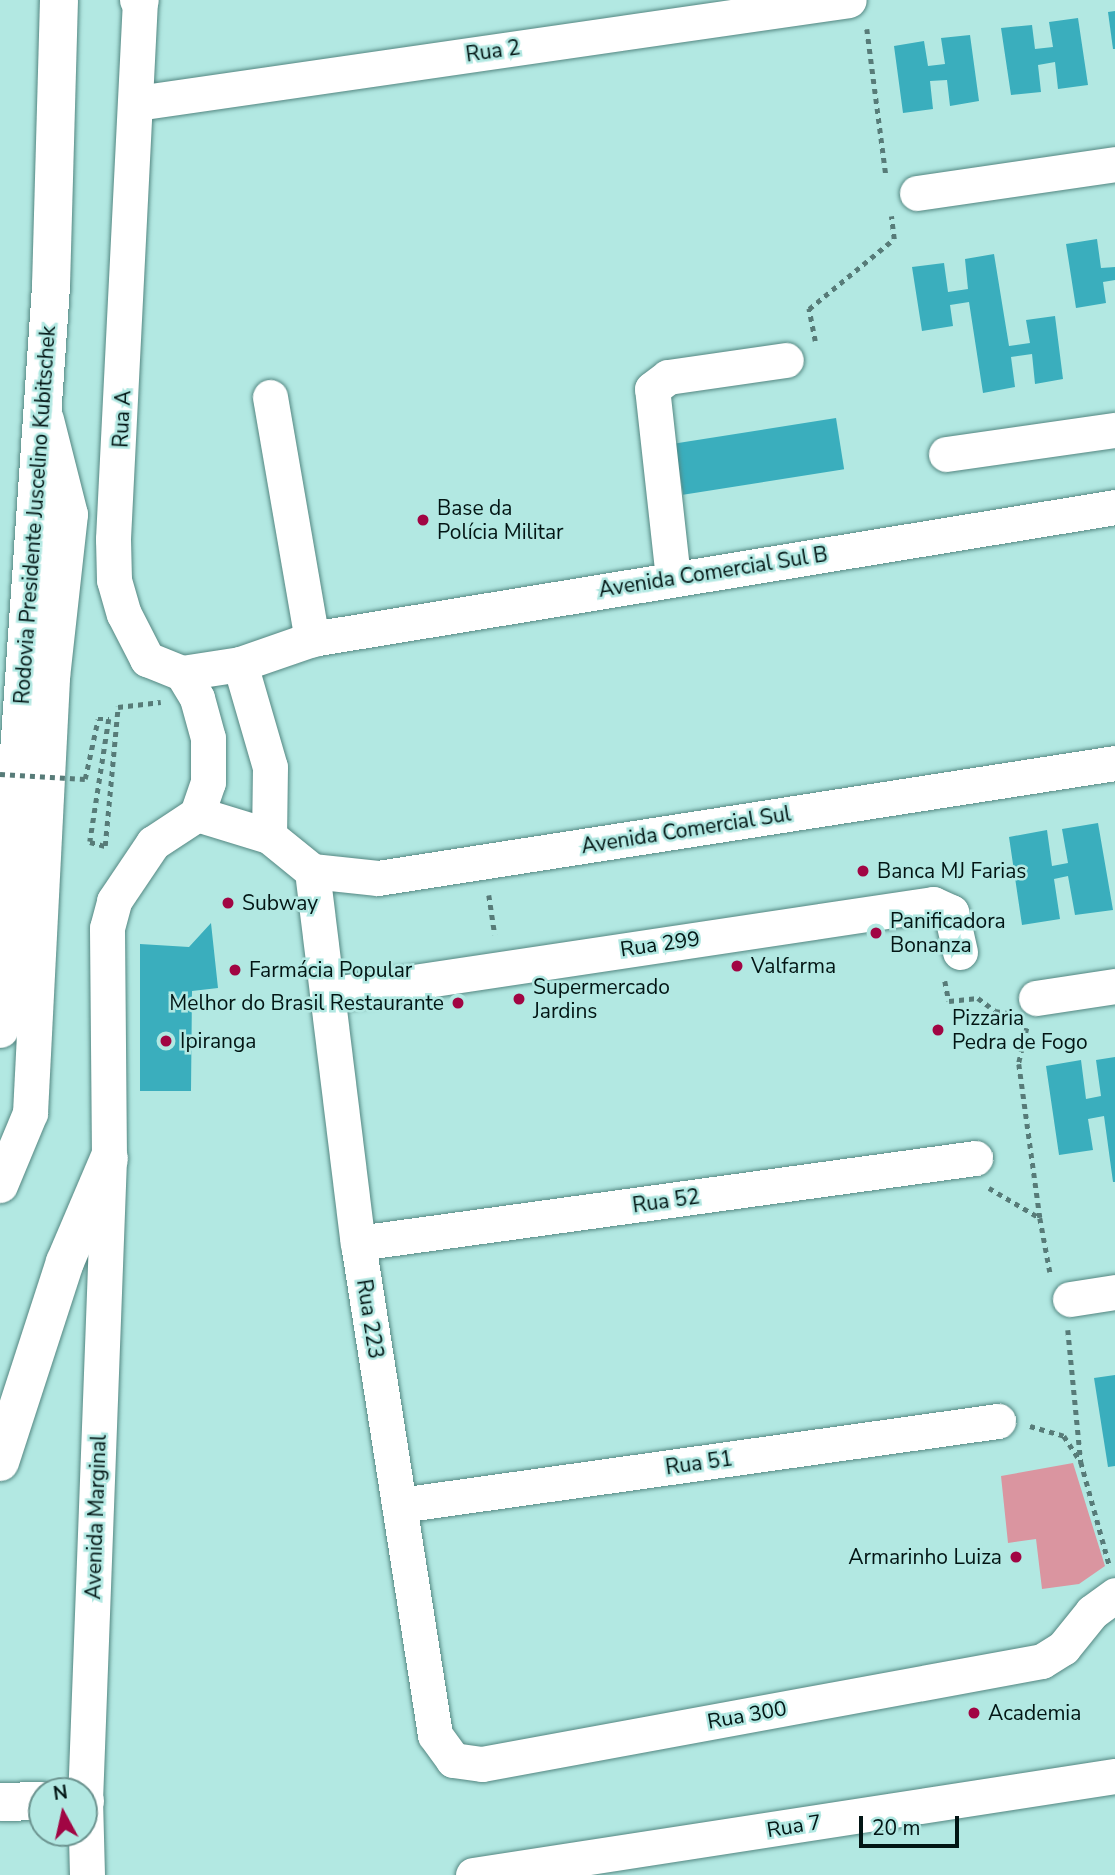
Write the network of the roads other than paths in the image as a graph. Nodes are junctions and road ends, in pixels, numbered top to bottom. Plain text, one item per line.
1 (59, 0) edge
2 (140, 0) edge
3 (857, 7) edge
4 (137, 103) junction
5 (1115, 164) edge
6 (898, 197) road end
7 (786, 360) road end
8 (270, 397) dead end
9 (43, 404) junction
10 (1115, 430) edge
11 (946, 454) dead end
12 (1115, 507) edge
13 (673, 578) junction
14 (312, 639) junction
15 (240, 664) junction
16 (189, 685) junction
17 (1115, 763) edge
18 (197, 814) junction
19 (269, 836) junction
20 (312, 872) junction
21 (960, 952) road end
22 (1115, 986) edge
23 (327, 995) junction
24 (1035, 1005) road end
25 (0, 1029) edge
26 (975, 1158) road end
27 (109, 1159) junction
28 (0, 1185) edge
29 (358, 1244) junction
30 (1115, 1292) edge
31 (1070, 1299) road end
32 (998, 1421) road end
33 (0, 1462) edge
34 (400, 1505) junction
35 (1113, 1584) edge
36 (453, 1760) joint
37 (1115, 1776) edge
38 (86, 1777) edge
39 (28, 1801) edge
40 (0, 1802) edge
41 (86, 1847) edge
42 (87, 1875) edge
43 (472, 1875) edge

1 - 9 highway, Rodovia Presidente Juscelino Kubitschek
2 - 4 street, Rua A
3 - 4 street, Rua 2
4 - 16 street, Rua A
5 - 6 street
7 - 13 street
8 - 14 street
9 - 25 highway, Rodovia Presidente Juscelino Kubitschek
9 - 28 street
10 - 11 street
12 - 13 street, Avenida Comercial Sul B
13 - 14 street, Avenida Comercial Sul B
14 - 15 street
15 - 16 street
15 - 19 street
16 - 18 street
17 - 20 street, Avenida Comercial Sul
18 - 19 street
18 - 27 street, Avenida Marginal
19 - 20 street
20 - 23 street, Rua 223
21 - 23 street, Rua 299
22 - 24 street
23 - 29 street, Rua 223
26 - 29 street, Rua 52
27 - 33 highway
27 - 38 street, Avenida Marginal
29 - 34 street, Rua 223
30 - 31 street
32 - 34 street, Rua 51
34 - 36 street, Rua 223
35 - 36 street, Rua 300
37 - 43 street, Rua 7
39 - 40 highway
41 - 42 street, Avenida Marginal

